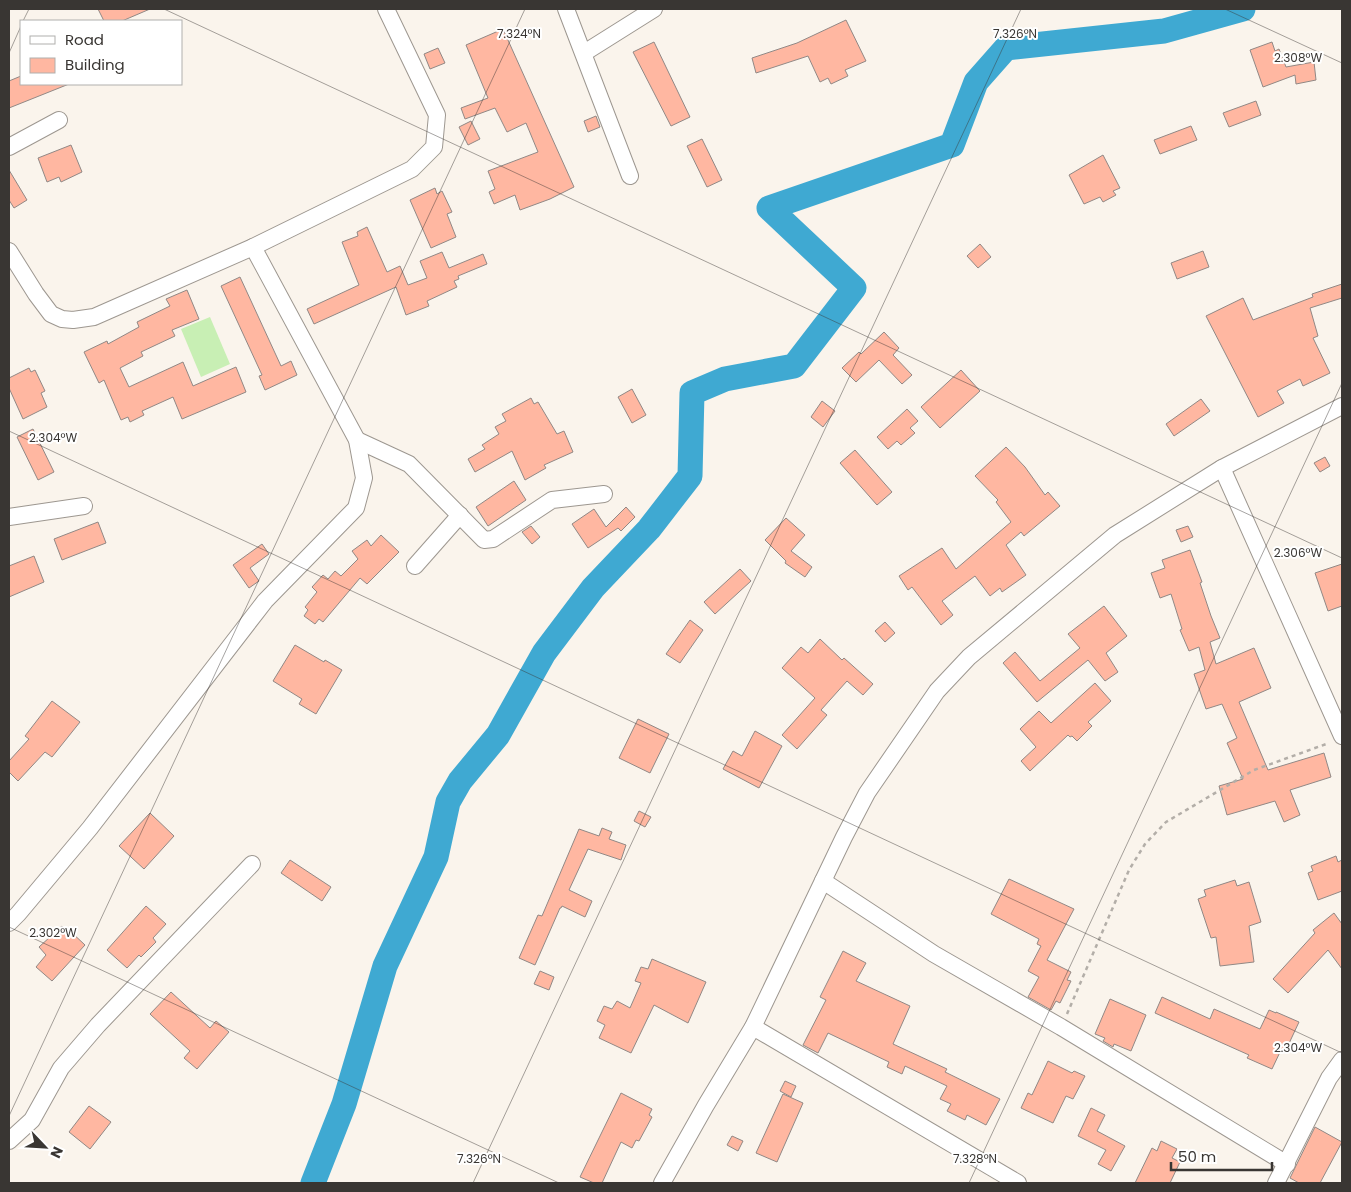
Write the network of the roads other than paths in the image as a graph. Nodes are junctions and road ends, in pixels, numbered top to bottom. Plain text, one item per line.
1 (386, 9) edge
2 (566, 9) edge
3 (654, 9) edge
4 (584, 53) junction
5 (59, 120) dead end
6 (9, 147) edge
7 (630, 176) dead end
8 (253, 247) junction
9 (9, 251) edge
10 (1342, 406) edge
11 (358, 440) junction
12 (1222, 468) junction
13 (604, 494) dead end
14 (84, 506) dead end
15 (460, 515) junction
16 (9, 517) edge
17 (415, 566) dead end
18 (1338, 739) edge
19 (252, 864) dead end
20 (823, 881) junction
21 (9, 923) edge
22 (753, 1027) junction
23 (1342, 1060) edge
24 (9, 1141) edge
25 (1287, 1164) junction
26 (662, 1183) edge
27 (1018, 1183) edge
28 (1276, 1183) edge

1 - 8 street
2 - 4 street
3 - 4 street
4 - 7 street
5 - 6 street
8 - 9 street
8 - 11 street
10 - 12 street
11 - 15 street
11 - 21 street
12 - 18 street
12 - 20 street
13 - 15 street
14 - 16 street
15 - 17 street
19 - 24 street
20 - 22 street
20 - 25 street
22 - 26 street
22 - 27 street
23 - 25 street
25 - 28 street

